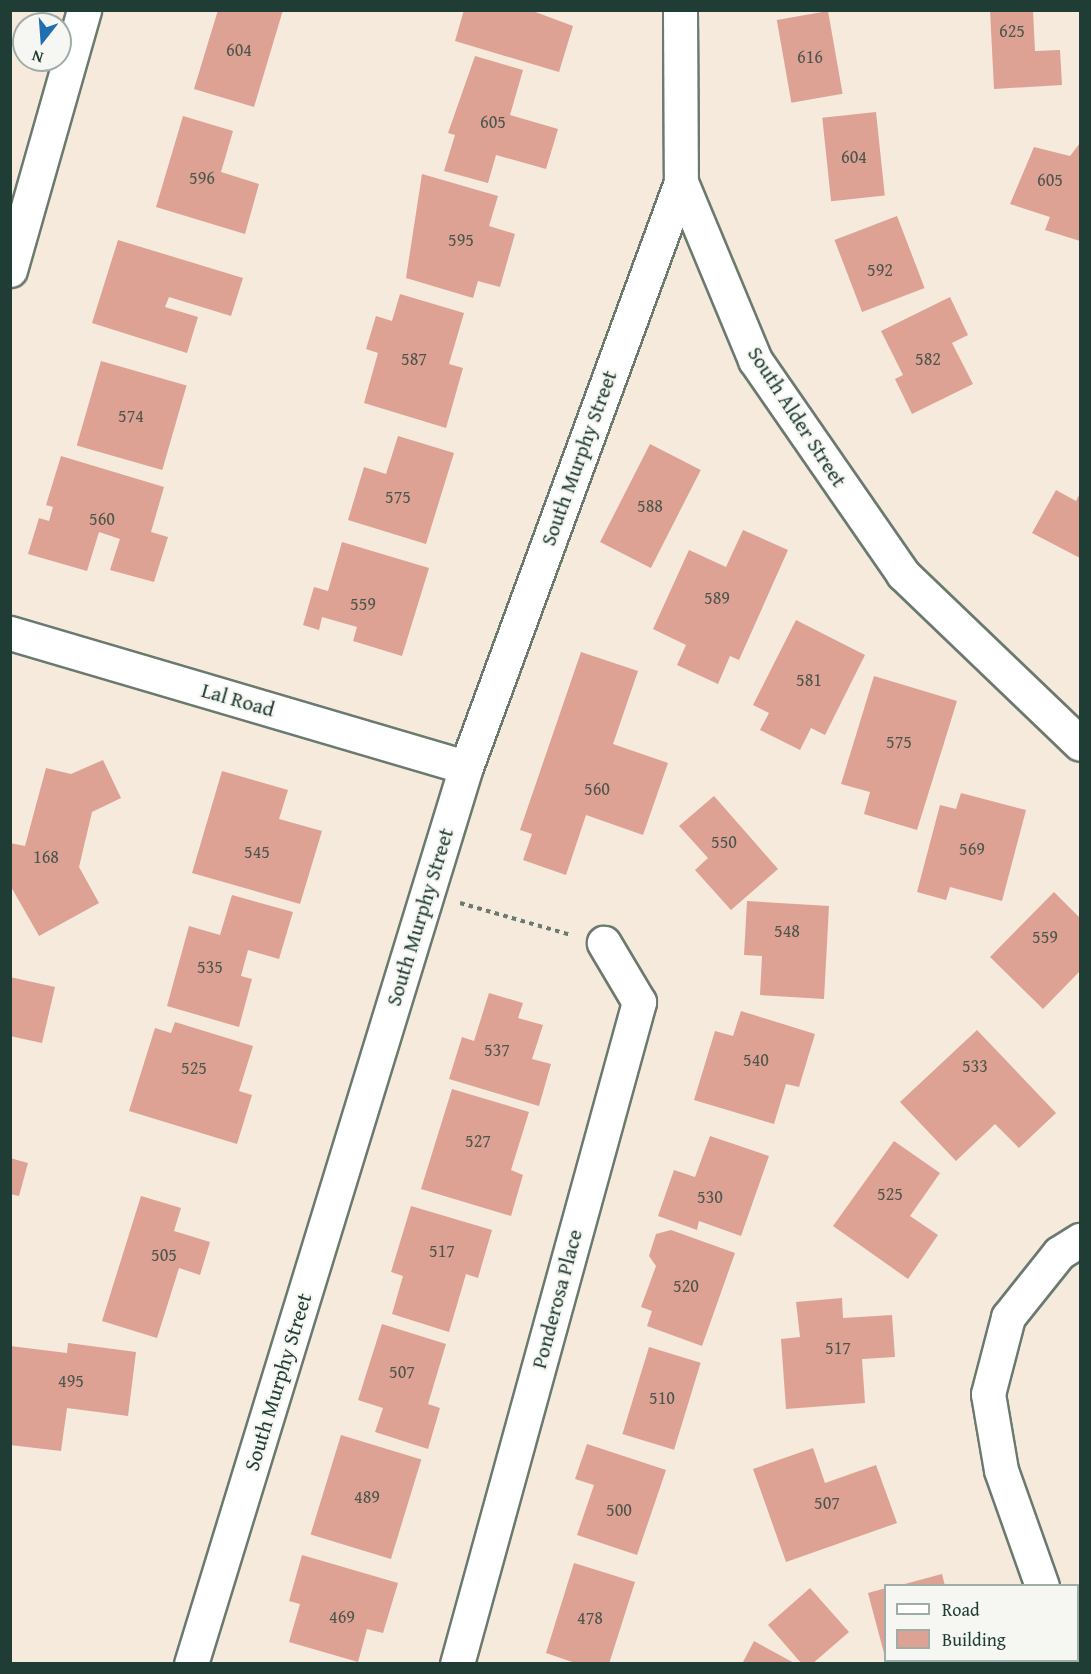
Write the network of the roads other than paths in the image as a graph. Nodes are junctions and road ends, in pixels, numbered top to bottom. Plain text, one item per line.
1 (84, 10) edge
2 (680, 10) edge
3 (681, 182) junction
4 (10, 270) edge
5 (10, 633) edge
6 (1080, 744) edge
7 (465, 767) junction
8 (604, 943) road end
9 (1080, 1240) edge
10 (1041, 1584) edge
11 (191, 1664) edge
12 (457, 1664) edge

1 - 4 street
2 - 3 street, South Alder Street
3 - 6 street, South Alder Street
3 - 7 street, South Murphy Street
5 - 7 street, Lal Road
7 - 11 street, South Murphy Street
8 - 12 street, Ponderosa Place
9 - 10 street

